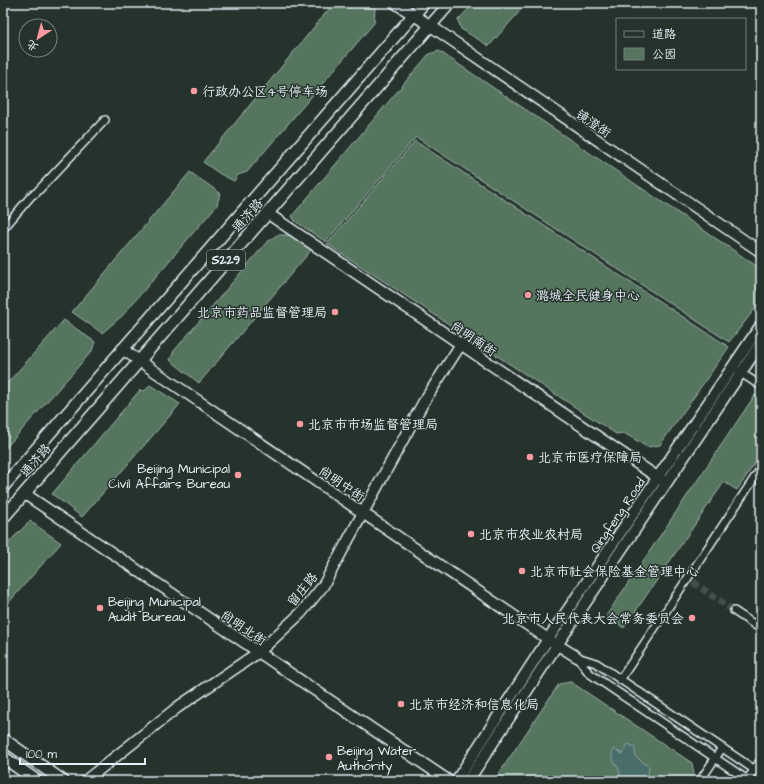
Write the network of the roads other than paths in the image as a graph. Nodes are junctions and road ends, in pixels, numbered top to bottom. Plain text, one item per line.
1 (395, 3) edge
2 (424, 3) edge
3 (450, 3) edge
4 (414, 15) junction
5 (431, 26) junction
6 (104, 120) dead end
7 (267, 213) junction
8 (3, 229) edge
9 (761, 252) edge
10 (761, 325) edge
11 (761, 343) edge
12 (461, 344) junction
13 (122, 349) junction
14 (140, 361) junction
15 (732, 367) junction
16 (741, 373) junction
17 (761, 386) edge
18 (761, 468) edge
19 (658, 478) junction
20 (667, 483) junction
21 (3, 487) edge
22 (25, 494) junction
23 (363, 513) junction
24 (3, 518) edge
25 (734, 611) tunnel mouth
26 (761, 629) edge
27 (548, 639) junction
28 (557, 645) junction
29 (259, 652) junction
30 (577, 657) junction
31 (620, 680) junction
32 (3, 739) edge
33 (722, 748) junction
34 (3, 757) edge
35 (716, 758) junction
36 (761, 760) edge
37 (758, 772) edge
38 (37, 781) edge
39 (63, 781) edge
40 (85, 781) edge
41 (449, 781) edge
42 (456, 781) edge
43 (468, 781) edge
44 (700, 781) edge
45 (748, 781) edge

1 - 4 street, 镜澄街
2 - 4 main road, 通济路 / S229
3 - 5 main road, 通济路 / S229
4 - 5 street, 镜澄街
4 - 13 main road, 通济路 / S229
5 - 7 main road, 通济路 / S229
5 - 9 street, 镜澄街
6 - 8 street
7 - 12 street, 尚明南街
7 - 14 main road, 通济路 / S229
10 - 15 street, Qingfeng Road
11 - 16 street, Qingfeng Road
12 - 19 street, 尚明南街
12 - 23 street, 留庄路
13 - 14 street, 尚明中街
13 - 21 main road, 通济路 / S229
14 - 22 main road, 通济路 / S229
14 - 23 street, 尚明中街
15 - 16 street
15 - 19 street, Qingfeng Road
16 - 17 street
16 - 20 street, Qingfeng Road
18 - 31 street
19 - 20 street, 尚明南街
19 - 27 street, Qingfeng Road
20 - 28 street, Qingfeng Road
22 - 24 main road, 通济路 / S229
22 - 29 street, 尚明北街
23 - 27 street, 尚明中街
23 - 29 street, 留庄路
25 - 26 street
27 - 28 street, 尚明中街
27 - 42 street, Qingfeng Road
28 - 30 street, 尚明中街
28 - 43 street, Qingfeng Road
29 - 40 street, 留庄路
29 - 41 street, 尚明北街
30 - 31 street
30 - 35 street
31 - 33 street
32 - 39 main road
33 - 35 street
33 - 37 street
34 - 38 main road
35 - 44 street
35 - 45 street
36 - 37 street
37 - 45 street

